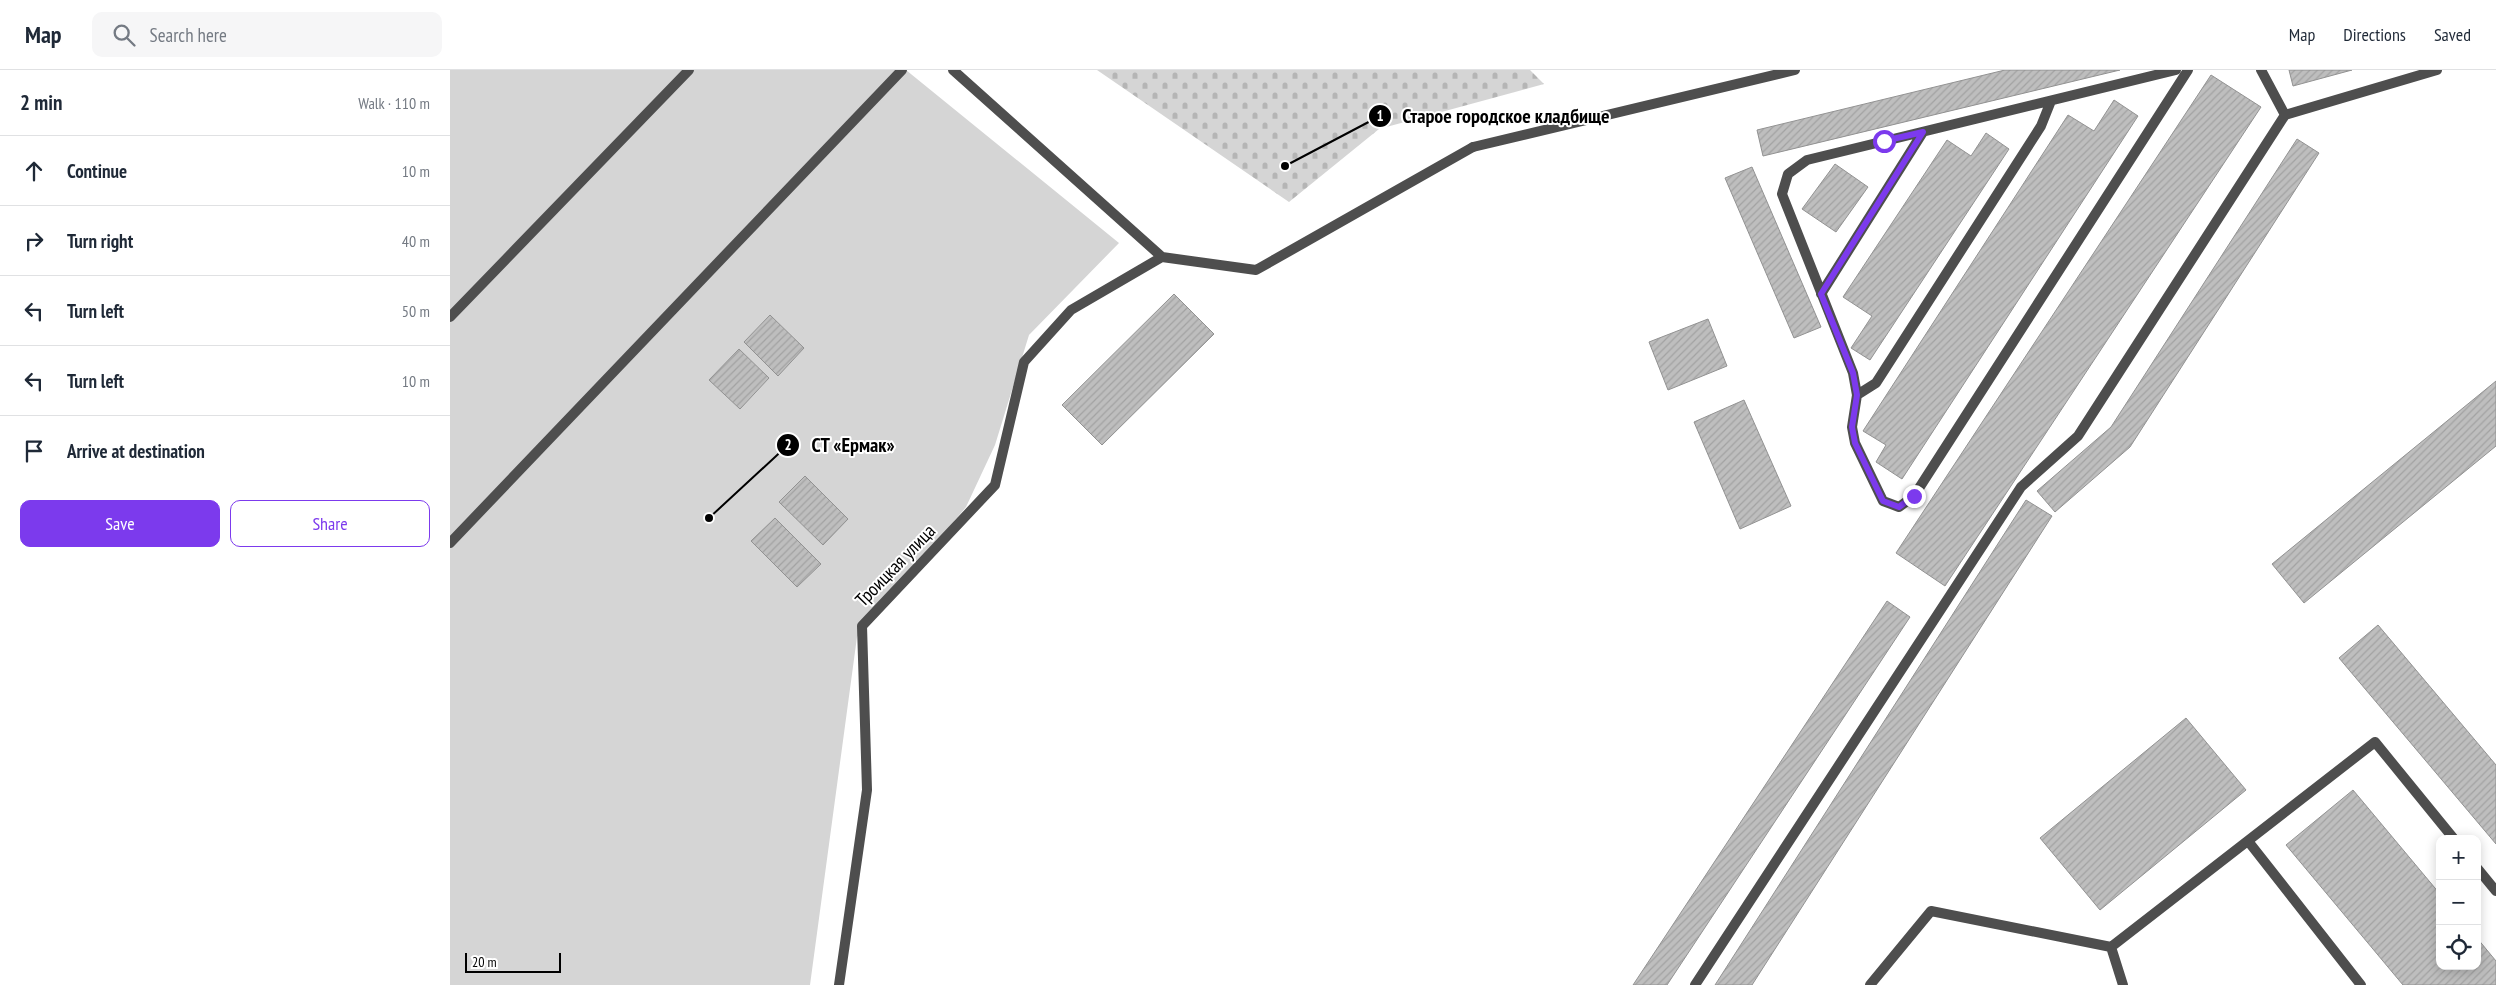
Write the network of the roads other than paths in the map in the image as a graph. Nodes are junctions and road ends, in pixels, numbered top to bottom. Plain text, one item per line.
1 (689, 70) edge
2 (902, 70) edge
3 (953, 70) edge
4 (1795, 70) edge
5 (2176, 70) edge
6 (2188, 70) edge
7 (2262, 70) edge
8 (2437, 70) edge
9 (2051, 101) junction
10 (2285, 115) junction
11 (1923, 132) junction
12 (1162, 258) junction
13 (1821, 294) junction
14 (451, 314) edge
15 (1857, 395) junction
16 (450, 543) edge
17 (2451, 835) edge
18 (2248, 840) junction
19 (2481, 873) edge
20 (2496, 891) edge
21 (2111, 947) junction
22 (839, 985) edge
23 (1695, 985) edge
24 (1870, 985) edge
25 (2122, 985) edge
26 (2361, 985) edge

1 - 14 street
2 - 16 street
3 - 12 street
4 - 12 street
5 - 9 street
6 - 15 street
7 - 10 street
8 - 10 street
9 - 11 street
9 - 15 street
10 - 23 street
11 - 13 street
11 - 13 street
12 - 22 street, Троицкая улица
13 - 15 street
17 - 18 street
18 - 21 street
18 - 26 street
19 - 20 street
21 - 24 street
21 - 25 street

